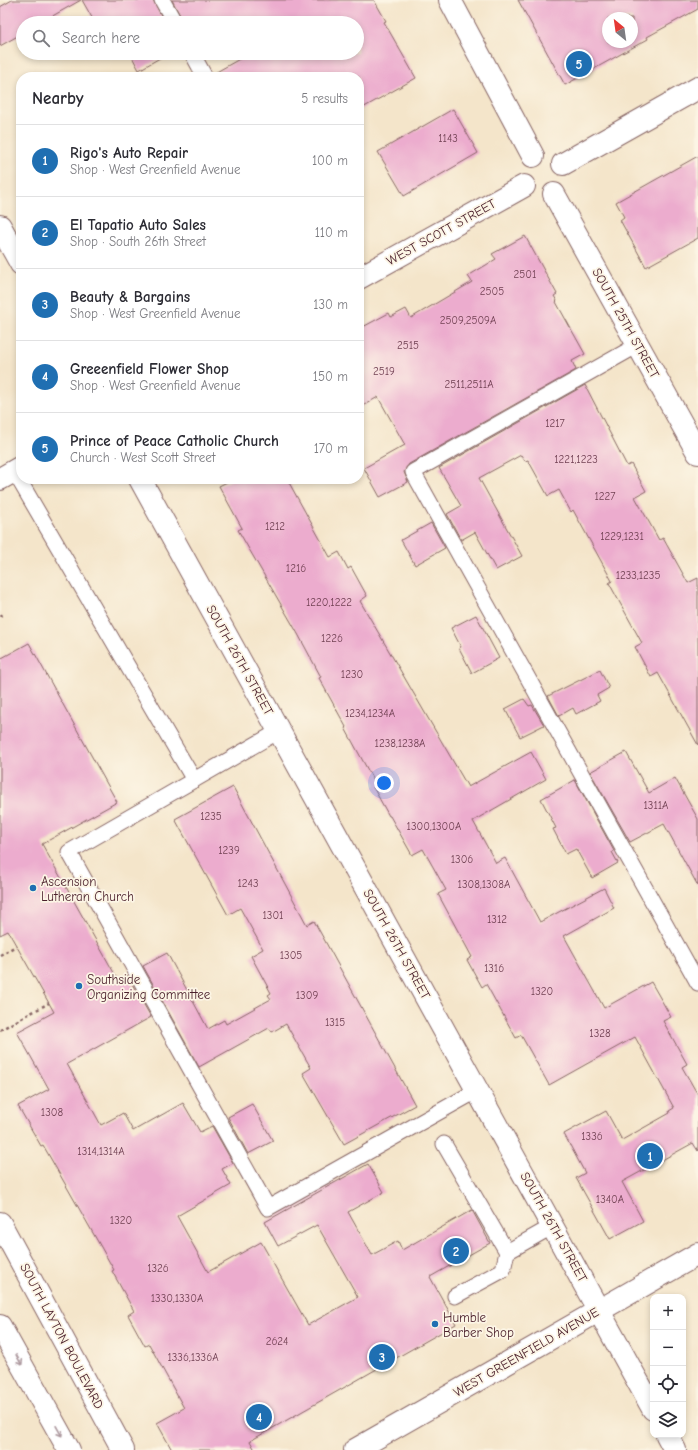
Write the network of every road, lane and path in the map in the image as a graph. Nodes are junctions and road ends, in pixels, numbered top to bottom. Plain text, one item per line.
1 (162, 0) edge
2 (450, 0) edge
3 (171, 16) edge
4 (196, 60) edge
5 (202, 72) edge
6 (698, 88) edge
7 (533, 156) junction
8 (562, 164) junction
9 (524, 186) junction
10 (554, 194) junction
11 (3, 240) edge
12 (16, 257) edge
13 (364, 275) edge
14 (638, 345) junction
15 (698, 452) edge
16 (19, 484) edge
17 (143, 484) edge
18 (5, 613) dead end
19 (0, 616) edge
20 (279, 731) junction
21 (194, 780) junction
22 (16, 946) dead end
23 (0, 954) edge
24 (698, 983) edge
25 (49, 1003) dead end
26 (0, 1030) edge
27 (478, 1090) junction
28 (444, 1144) dead end
29 (0, 1223) edge
30 (553, 1226) junction
31 (507, 1252) junction
32 (698, 1254) edge
33 (455, 1296) dead end
34 (599, 1310) junction
35 (0, 1326) edge
36 (650, 1404) edge
37 (669, 1438) edge
38 (69, 1450) edge
39 (123, 1450) edge
40 (355, 1450) edge
41 (675, 1450) edge

1 - 3 lane
2 - 7 street
4 - 5 lane
6 - 8 street
7 - 8 street
7 - 9 street
8 - 10 street
9 - 10 street
9 - 13 street, WEST SCOTT STREET
10 - 14 street, SOUTH 25TH STREET
11 - 12 street
14 - 15 street, SOUTH 25TH STREET
14 - 24 lane
16 - 21 lane
17 - 20 street, SOUTH 26TH STREET
18 - 19 path
20 - 21 lane
20 - 27 street, SOUTH 26TH STREET
21 - 27 lane
22 - 23 path
25 - 26 path
27 - 30 street, SOUTH 26TH STREET
28 - 31 lane
29 - 39 street, SOUTH LAYTON BOULEVARD
30 - 31 lane
30 - 34 street, SOUTH 26TH STREET
31 - 33 lane
32 - 34 street, WEST GREENFIELD AVENUE
34 - 36 street, SOUTH 26TH STREET
34 - 40 street, WEST GREENFIELD AVENUE
35 -> 38 street
37 - 41 street

